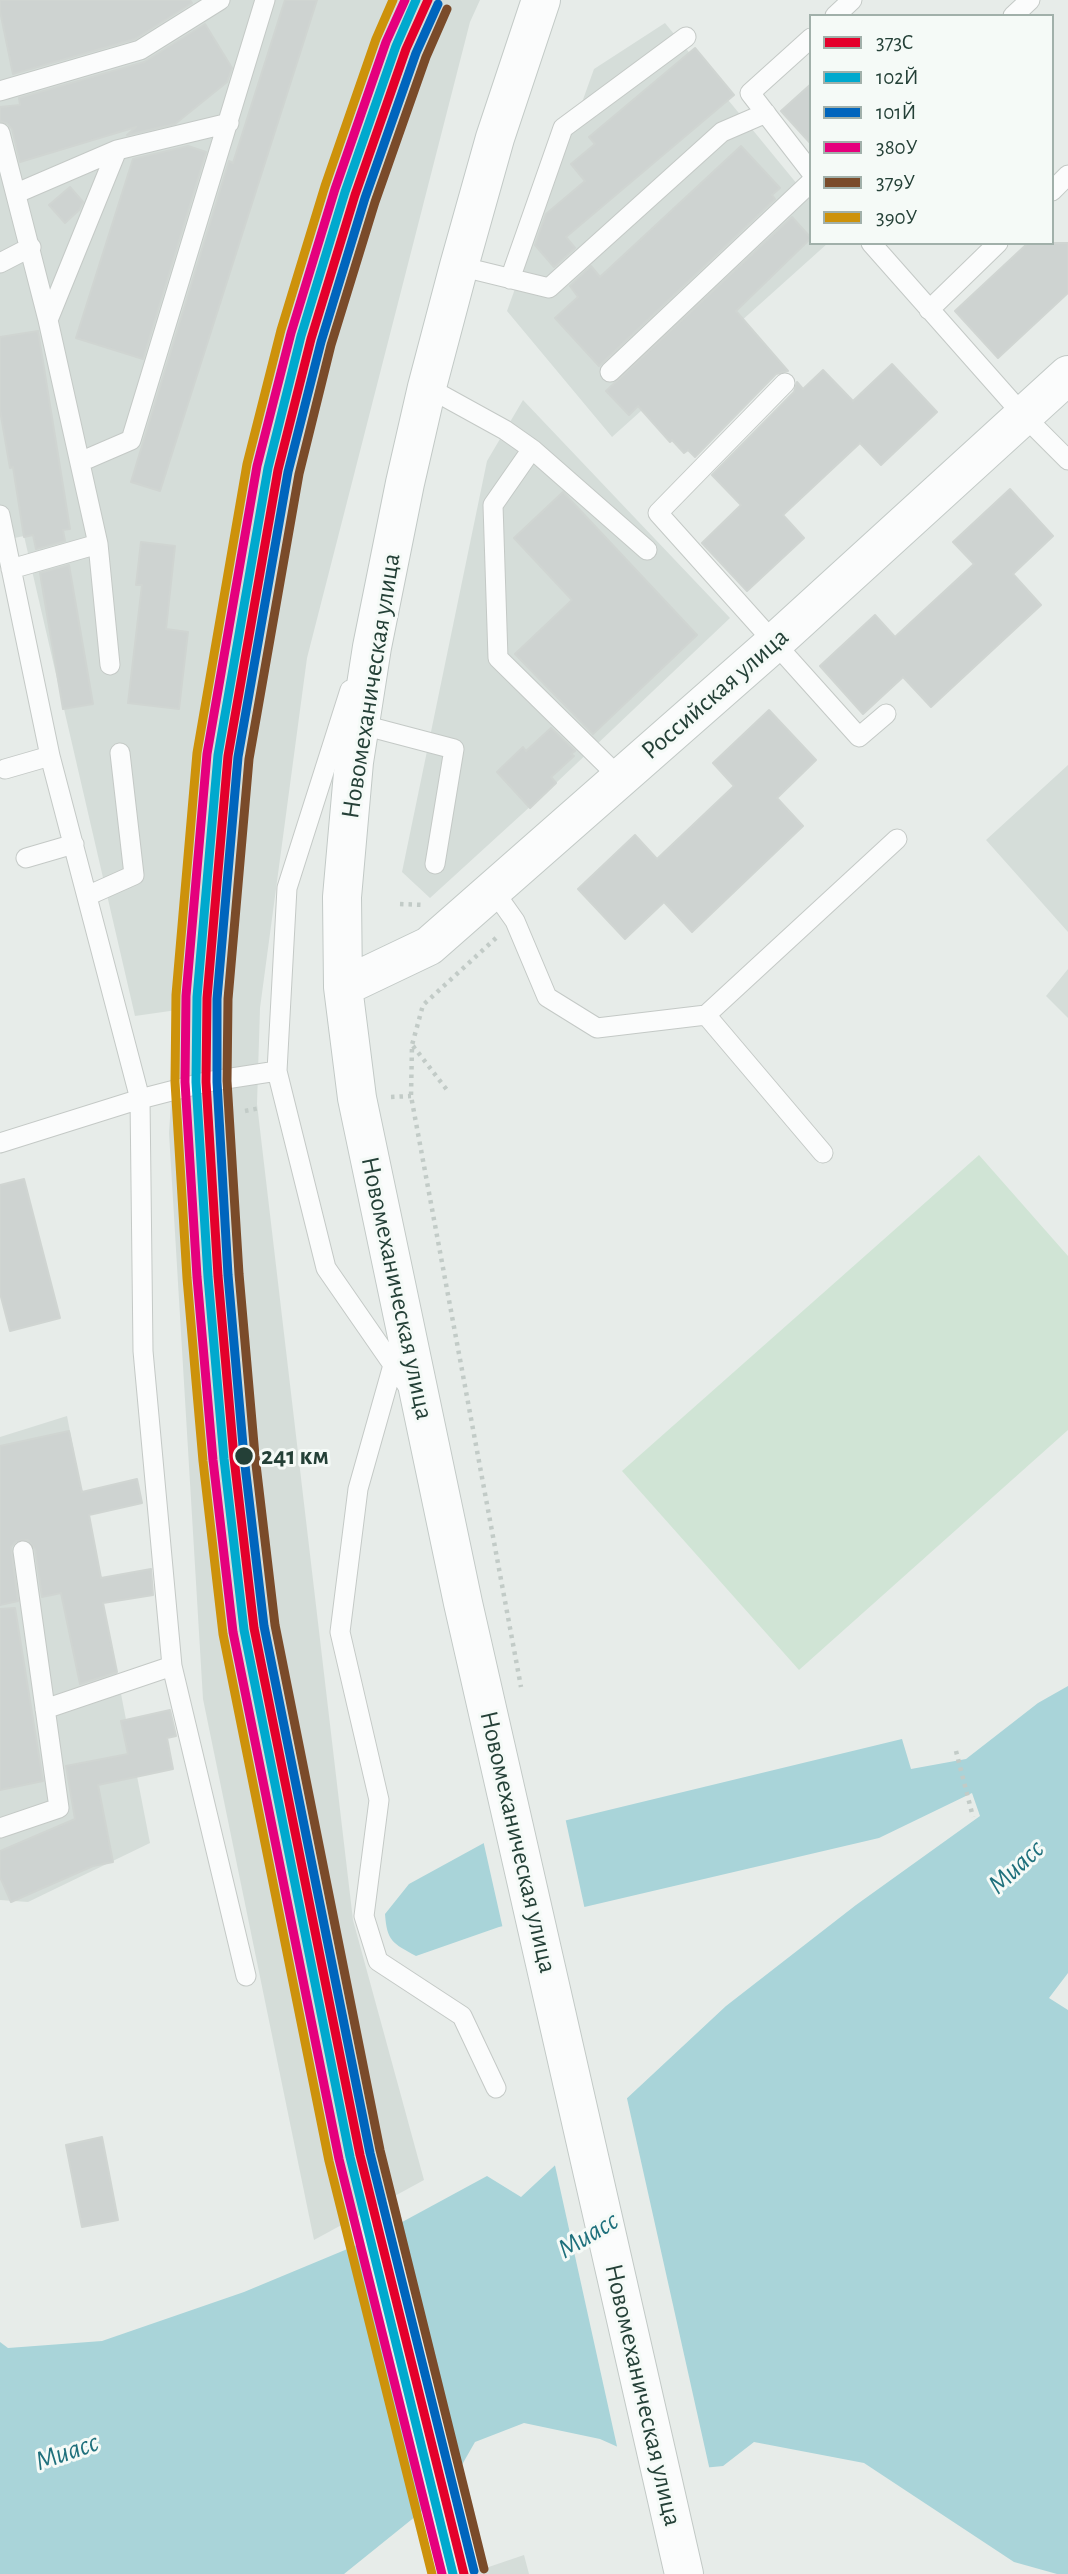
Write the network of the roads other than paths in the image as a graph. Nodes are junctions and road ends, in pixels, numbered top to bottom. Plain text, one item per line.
1 (220, 0) edge
2 (265, 0) edge
3 (541, 0) edge
4 (852, 0) edge
5 (1030, 0) edge
6 (837, 14) edge
7 (1015, 14) edge
8 (687, 37) dead end
9 (809, 40) edge
10 (0, 91) edge
11 (766, 113) junction
12 (229, 123) junction
13 (0, 132) edge
14 (117, 150) junction
15 (809, 169) edge
16 (1068, 175) edge
17 (809, 184) edge
18 (1054, 189) edge
19 (17, 193) junction
20 (873, 245) edge
21 (996, 245) edge
22 (31, 247) junction
23 (0, 263) edge
24 (459, 266) junction
25 (510, 279) junction
26 (929, 310) junction
27 (48, 320) junction
28 (610, 372) dead end
29 (1068, 375) edge
30 (785, 383) dead end
31 (427, 387) junction
32 (1024, 416) junction
33 (532, 449) junction
34 (1068, 460) edge
35 (80, 462) junction
36 (0, 515) edge
37 (98, 544) junction
38 (647, 550) dead end
39 (10, 569) junction
40 (387, 572) junction
41 (8, 597) edge
42 (774, 643) junction
43 (110, 665) dead end
44 (886, 714) dead end
45 (359, 724) junction
46 (120, 753) dead end
47 (50, 756) junction
48 (5, 769) dead end
49 (620, 778) junction
50 (897, 839) dead end
51 (74, 844) junction
52 (26, 858) dead end
53 (435, 864) dead end
54 (493, 890) junction
55 (86, 896) junction
56 (343, 986) junction
57 (706, 1015) junction
58 (278, 1071) junction
59 (141, 1099) junction
60 (0, 1143) edge
61 (823, 1153) dead end
62 (393, 1365) junction
63 (422, 1407) junction
64 (23, 1551) dead end
65 (172, 1665) junction
66 (45, 1709) junction
67 (0, 1828) edge
68 (246, 1976) dead end
69 (496, 2088) dead end
70 (684, 2574) edge

1 - 10 lane
2 - 12 lane
3 - 24 main road, Новомеханическая улица
4 - 6 lane
5 - 7 lane
8 - 25 lane
9 - 11 lane
11 - 15 lane
11 - 25 lane
12 - 14 lane
12 - 35 lane
13 - 19 lane
14 - 19 lane
14 - 27 lane
16 - 18 lane
17 - 28 lane
19 - 22 lane
20 - 26 lane
21 - 26 lane
22 - 23 lane
22 - 27 lane
24 - 25 lane
24 - 31 main road, Новомеханическая улица
26 - 32 lane
27 - 35 lane
29 - 32 main road, Российская улица
30 - 42 lane
31 - 33 lane
31 - 40 main road, Новомеханическая улица
32 - 34 lane
32 - 42 main road, Российская улица
33 - 38 lane
33 - 49 lane
35 - 37 lane
36 - 39 lane
37 - 39 lane
37 - 43 lane
39 - 41 lane
40 - 45 main road, Новомеханическая улица
40 - 58 lane
41 - 47 lane
42 - 44 lane
42 - 49 main road, Российская улица
45 - 53 lane
45 - 56 main road, Новомеханическая улица
46 - 55 lane
47 - 48 lane
47 - 51 lane
49 - 54 main road, Российская улица
50 - 57 lane
51 - 52 lane
51 - 55 lane
54 - 56 main road, Российская улица
54 - 57 lane
55 - 59 lane
56 - 63 main road, Новомеханическая улица
57 - 61 lane
58 - 59 lane
58 - 62 lane
59 - 60 lane
59 - 65 lane
62 - 63 lane
62 - 69 lane
63 - 70 main road, Новомеханическая улица
64 - 66 lane
65 - 66 lane
65 - 68 lane
66 - 67 lane

